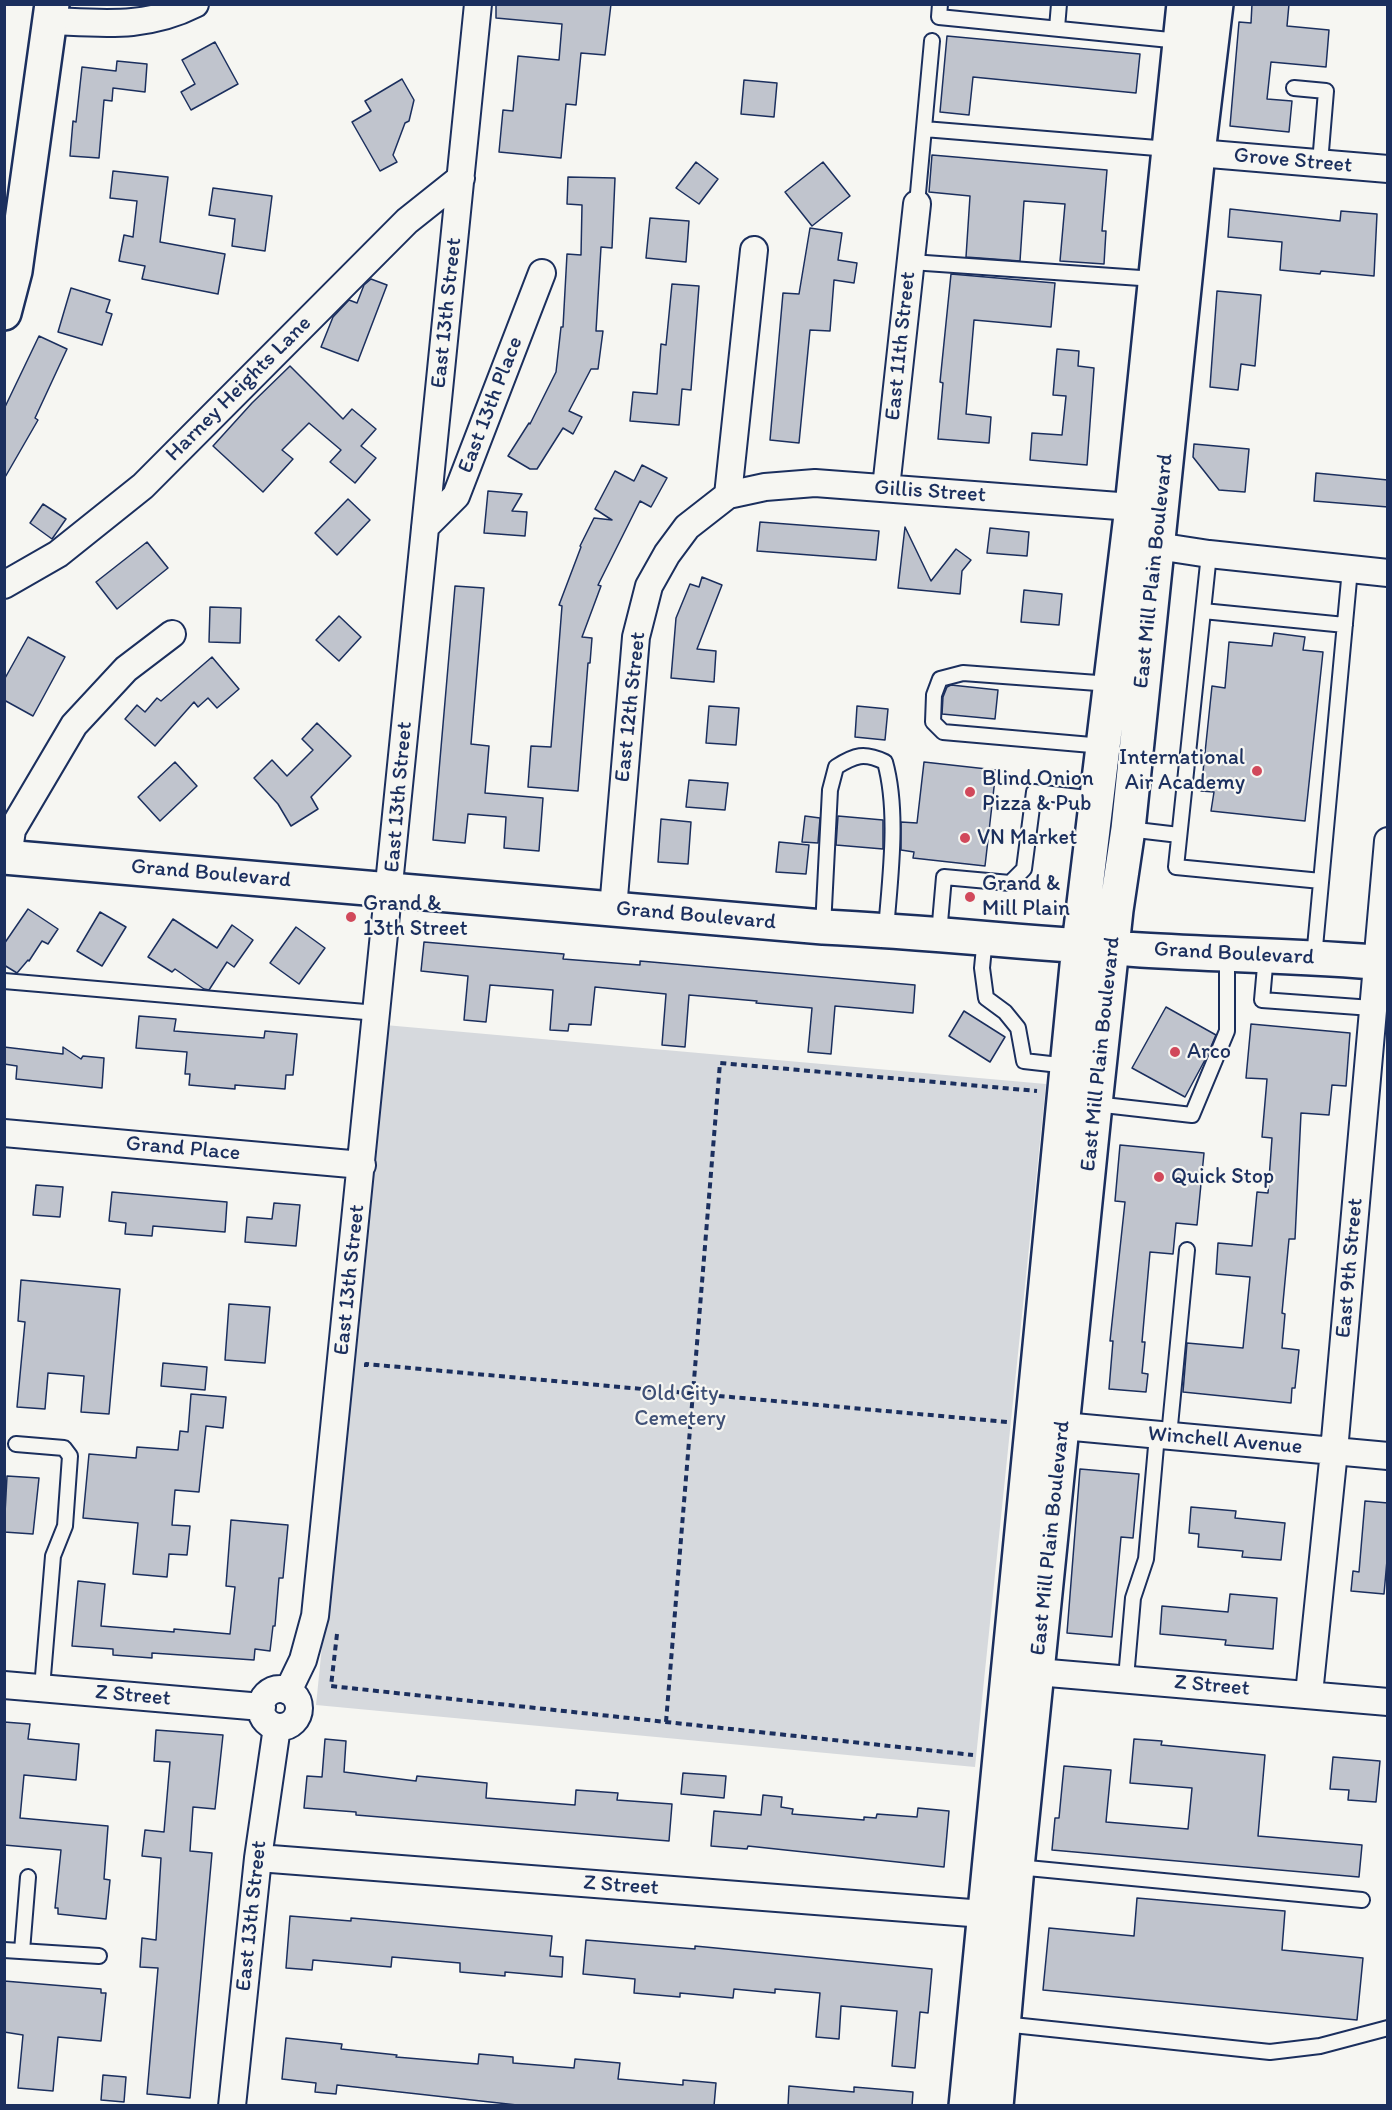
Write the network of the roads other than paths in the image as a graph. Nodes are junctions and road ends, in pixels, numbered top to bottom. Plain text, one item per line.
1 (195, 4) edge
2 (478, 4) edge
3 (940, 4) edge
4 (1059, 4) edge
5 (1184, 4) edge
6 (1216, 4) edge
7 (51, 13) edge
8 (1057, 28) junction
9 (932, 41) dead end
10 (1180, 41) junction
11 (1294, 88) dead end
12 (924, 129) junction
13 (1183, 151) junction
14 (1320, 163) junction
15 (1388, 169) edge
16 (461, 178) junction
17 (917, 204) joint
18 (754, 250) dead end
19 (910, 262) junction
20 (542, 273) dead end
21 (1155, 279) junction
22 (4, 313) edge
23 (886, 488) junction
24 (728, 495) junction
25 (1132, 507) junction
26 (425, 527) junction
27 (1157, 546) junction
28 (1209, 554) junction
29 (1350, 569) junction
30 (1388, 573) edge
31 (4, 585) edge
32 (1203, 610) junction
33 (1345, 626) junction
34 (172, 634) dead end
35 (1112, 684) junction
36 (1102, 746) junction
37 (1097, 799) junction
38 (1128, 829) junction
39 (1179, 835) junction
40 (1388, 841) edge
41 (6, 857) edge
42 (1321, 881) junction
43 (390, 889) junction
44 (613, 909) junction
45 (823, 927) junction
46 (886, 930) junction
47 (939, 934) junction
48 (985, 937) junction
49 (1079, 945) junction
50 (1112, 948) junction
51 (1227, 953) junction
52 (1266, 955) junction
53 (1314, 958) junction
54 (1382, 962) edge
55 (4, 981) edge
56 (1372, 1008) junction
57 (377, 1013) junction
58 (1076, 1088) junction
59 (4, 1133) edge
60 (362, 1165) junction
61 (1187, 1250) dead end
62 (1063, 1426) junction
63 (1163, 1436) junction
64 (16, 1444) dead end
65 (1334, 1451) junction
66 (1388, 1456) edge
67 (1037, 1672) junction
68 (1126, 1678) junction
69 (4, 1685) edge
70 (42, 1688) junction
71 (288, 1691) junction
72 (1309, 1694) junction
73 (1388, 1702) edge
74 (262, 1707) junction
75 (278, 1727) junction
76 (258, 1858) junction
77 (1017, 1866) junction
78 (28, 1877) dead end
79 (1362, 1900) dead end
80 (984, 1914) junction
81 (4, 1950) edge
82 (22, 1951) junction
83 (99, 1956) dead end
84 (1003, 2024) junction
85 (1388, 2028) edge
86 (232, 2106) edge
87 (966, 2106) edge
88 (996, 2106) edge

1 - 7 street
2 - 16 street, East 13th Street
3 - 8 lane
4 - 8 lane
5 - 10 main road, East Mill Plain Boulevard
6 - 13 main road, East Mill Plain Boulevard
7 - 22 main road
8 - 10 lane
9 - 12 lane
10 - 13 main road, East Mill Plain Boulevard
11 - 14 lane
12 - 13 lane
12 - 17 lane
13 - 14 street, Grove Street
13 - 21 main road, East Mill Plain Boulevard
13 - 27 main road, East Mill Plain Boulevard
14 - 15 street, Grove Street
16 - 26 street, East 13th Street
16 - 31 street, Harney Heights Lane
17 - 19 street, East 11th Street
18 - 24 street
19 - 21 lane
19 - 23 street, East 11th Street
20 - 26 street, East 13th Place
21 - 25 main road, East Mill Plain Boulevard
23 - 24 street, Gillis Street
23 - 25 street, Gillis Street
24 - 44 street, East 12th Street
25 - 35 main road, East Mill Plain Boulevard
26 - 43 street, East 13th Street
27 - 28 street
27 - 38 main road, East Mill Plain Boulevard
28 - 29 street
28 - 32 lane
29 - 30 street
29 - 33 lane
32 - 33 lane
32 - 39 lane
33 - 42 lane
34 - 41 street
35 - 36 main road, East Mill Plain Boulevard
35 - 36 lane
36 - 37 main road, East Mill Plain Boulevard
37 - 47 lane
37 - 49 main road, East Mill Plain Boulevard
38 - 39 lane
38 - 50 main road, East Mill Plain Boulevard
39 - 42 lane
40 - 54 street, East 9th Street
41 - 43 main road, Grand Boulevard
42 - 53 lane
43 - 44 main road, Grand Boulevard
43 - 57 street, East 13th Street
44 - 45 main road, Grand Boulevard
45 - 46 main road, Grand Boulevard
45 - 46 lane
46 - 47 main road, Grand Boulevard
47 - 48 main road, Grand Boulevard
48 - 49 main road, Grand Boulevard
48 - 58 lane
49 - 50 main road, Grand Boulevard
49 - 58 main road, East Mill Plain Boulevard
50 - 51 main road, Grand Boulevard
50 - 58 main road, East Mill Plain Boulevard
51 - 52 main road, Grand Boulevard
51 - 58 lane
52 - 53 main road, Grand Boulevard
52 - 56 lane
53 - 54 main road, Grand Boulevard
54 - 56 street, East 9th Street
55 - 57 lane
56 - 65 street, East 9th Street
57 - 60 street, East 13th Street
58 - 62 main road, East Mill Plain Boulevard
58 - 80 main road, East Mill Plain Boulevard
59 - 60 street, Grand Place
60 - 71 street, East 13th Street
61 - 63 lane
62 - 63 street, Winchell Avenue
62 - 67 main road, East Mill Plain Boulevard
63 - 65 street, Winchell Avenue
63 - 68 lane
64 - 70 lane
65 - 66 street, Winchell Avenue
65 - 72 street, East 9th Street
67 - 68 street, Z Street
67 - 77 main road, East Mill Plain Boulevard
68 - 72 street, Z Street
69 - 70 street, Z Street
70 - 74 street, Z Street
71 - 74 street
71 - 75 street
72 - 73 street, Z Street
74 - 75 street
75 - 76 street, East 13th Street
76 - 80 street, Z Street
76 - 86 street, East 13th Street
77 - 79 lane
77 - 84 main road, East Mill Plain Boulevard
78 - 82 lane
80 - 87 main road, East Mill Plain Boulevard
81 - 82 lane
82 - 83 lane
84 - 85 lane
84 - 88 main road, East Mill Plain Boulevard

